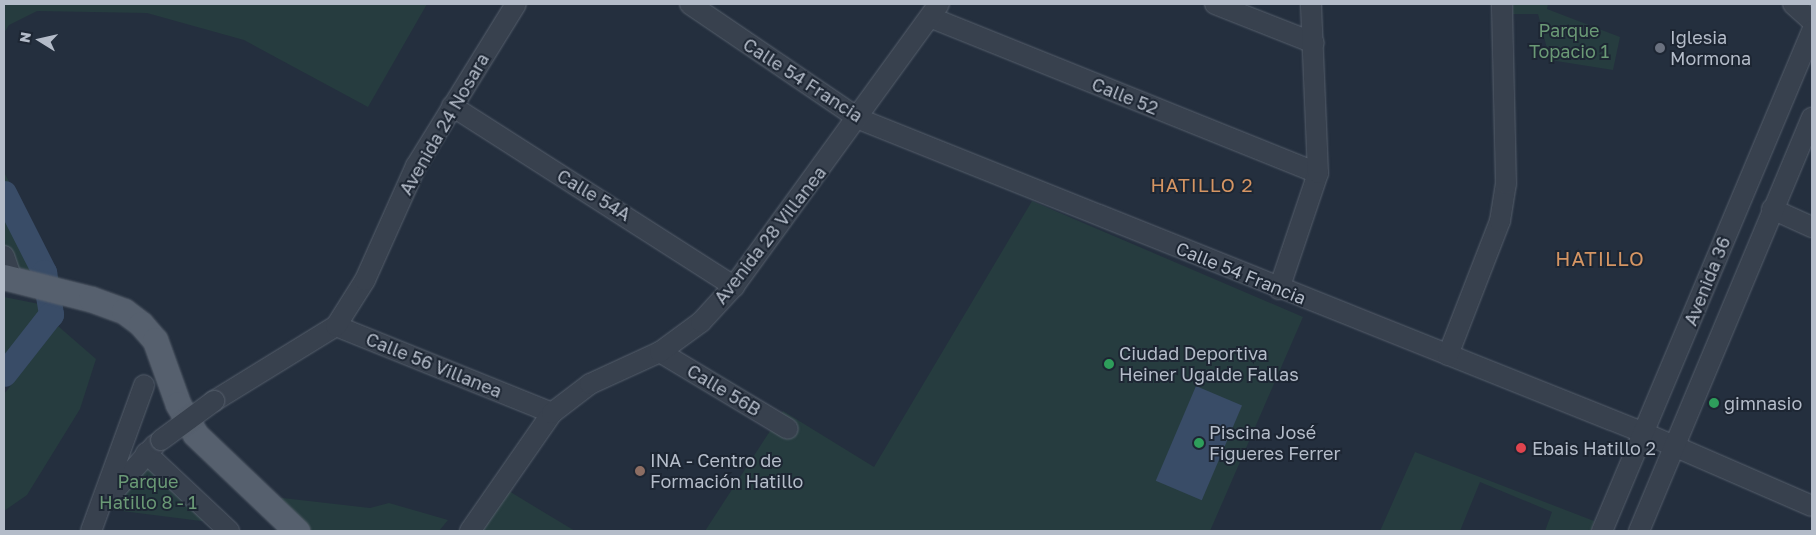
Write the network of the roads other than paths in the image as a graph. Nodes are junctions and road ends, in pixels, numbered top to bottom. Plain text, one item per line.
1 (516, 4) edge
2 (690, 4) edge
3 (1215, 4) edge
4 (1311, 4) edge
5 (1502, 4) edge
6 (1793, 4) edge
7 (936, 11) edge
8 (1812, 21) edge
9 (1812, 31) edge
10 (1314, 43) junction
11 (452, 106) junction
12 (1812, 118) edge
13 (859, 119) junction
14 (1318, 173) junction
15 (1772, 209) junction
16 (1812, 226) edge
17 (12, 274) edge
18 (734, 286) junction
19 (1279, 289) junction
20 (336, 326) junction
21 (660, 352) junction
22 (1448, 355) junction
23 (144, 385) dead end
24 (532, 405) junction
25 (552, 413) junction
26 (540, 429) junction
27 (788, 429) dead end
28 (1644, 433) junction
29 (1675, 447) junction
30 (146, 453) junction
31 (1812, 506) edge
32 (99, 513) junction
33 (91, 531) edge
34 (229, 531) edge
35 (296, 531) edge
36 (470, 531) edge
37 (1602, 531) edge
38 (1640, 531) edge

1 - 11 street, Avenida 24 Nosara
2 - 13 street, Calle 54 Francia
3 - 10 street
4 - 10 street
5 - 22 street
6 - 8 street
7 - 13 street, Avenida 28 Villanea
7 - 14 street, Calle 52
9 - 28 street, Avenida 36
10 - 14 street
11 - 18 street, Calle 54A
11 - 20 street, Avenida 24 Nosara
12 - 15 street, Avenida 36
13 - 18 street, Avenida 28 Villanea
13 - 19 street, Calle 54 Francia
14 - 19 street
15 - 16 street
15 - 29 street, Avenida 36
17 - 35 main road
18 - 21 street, Avenida 28 Villanea
19 - 22 street, Calle 54 Francia
20 - 24 street, Calle 56 Villanea
20 - 30 street, bridge
21 - 25 street, Avenida 28 Villanea
21 - 27 street, Calle 56B
22 - 28 street, Calle 54 Francia
23 - 32 street
24 - 25 street, Calle 56 Villanea
24 - 26 street
25 - 26 street, Avenida 28 Villanea
26 - 36 street, Avenida 28 Villanea
28 - 29 street, Calle 54 Francia
28 - 37 street, Avenida 36
29 - 31 street, Calle 54 Francia
29 - 38 street, Avenida 36
30 - 32 street
30 - 34 street
32 - 33 street

